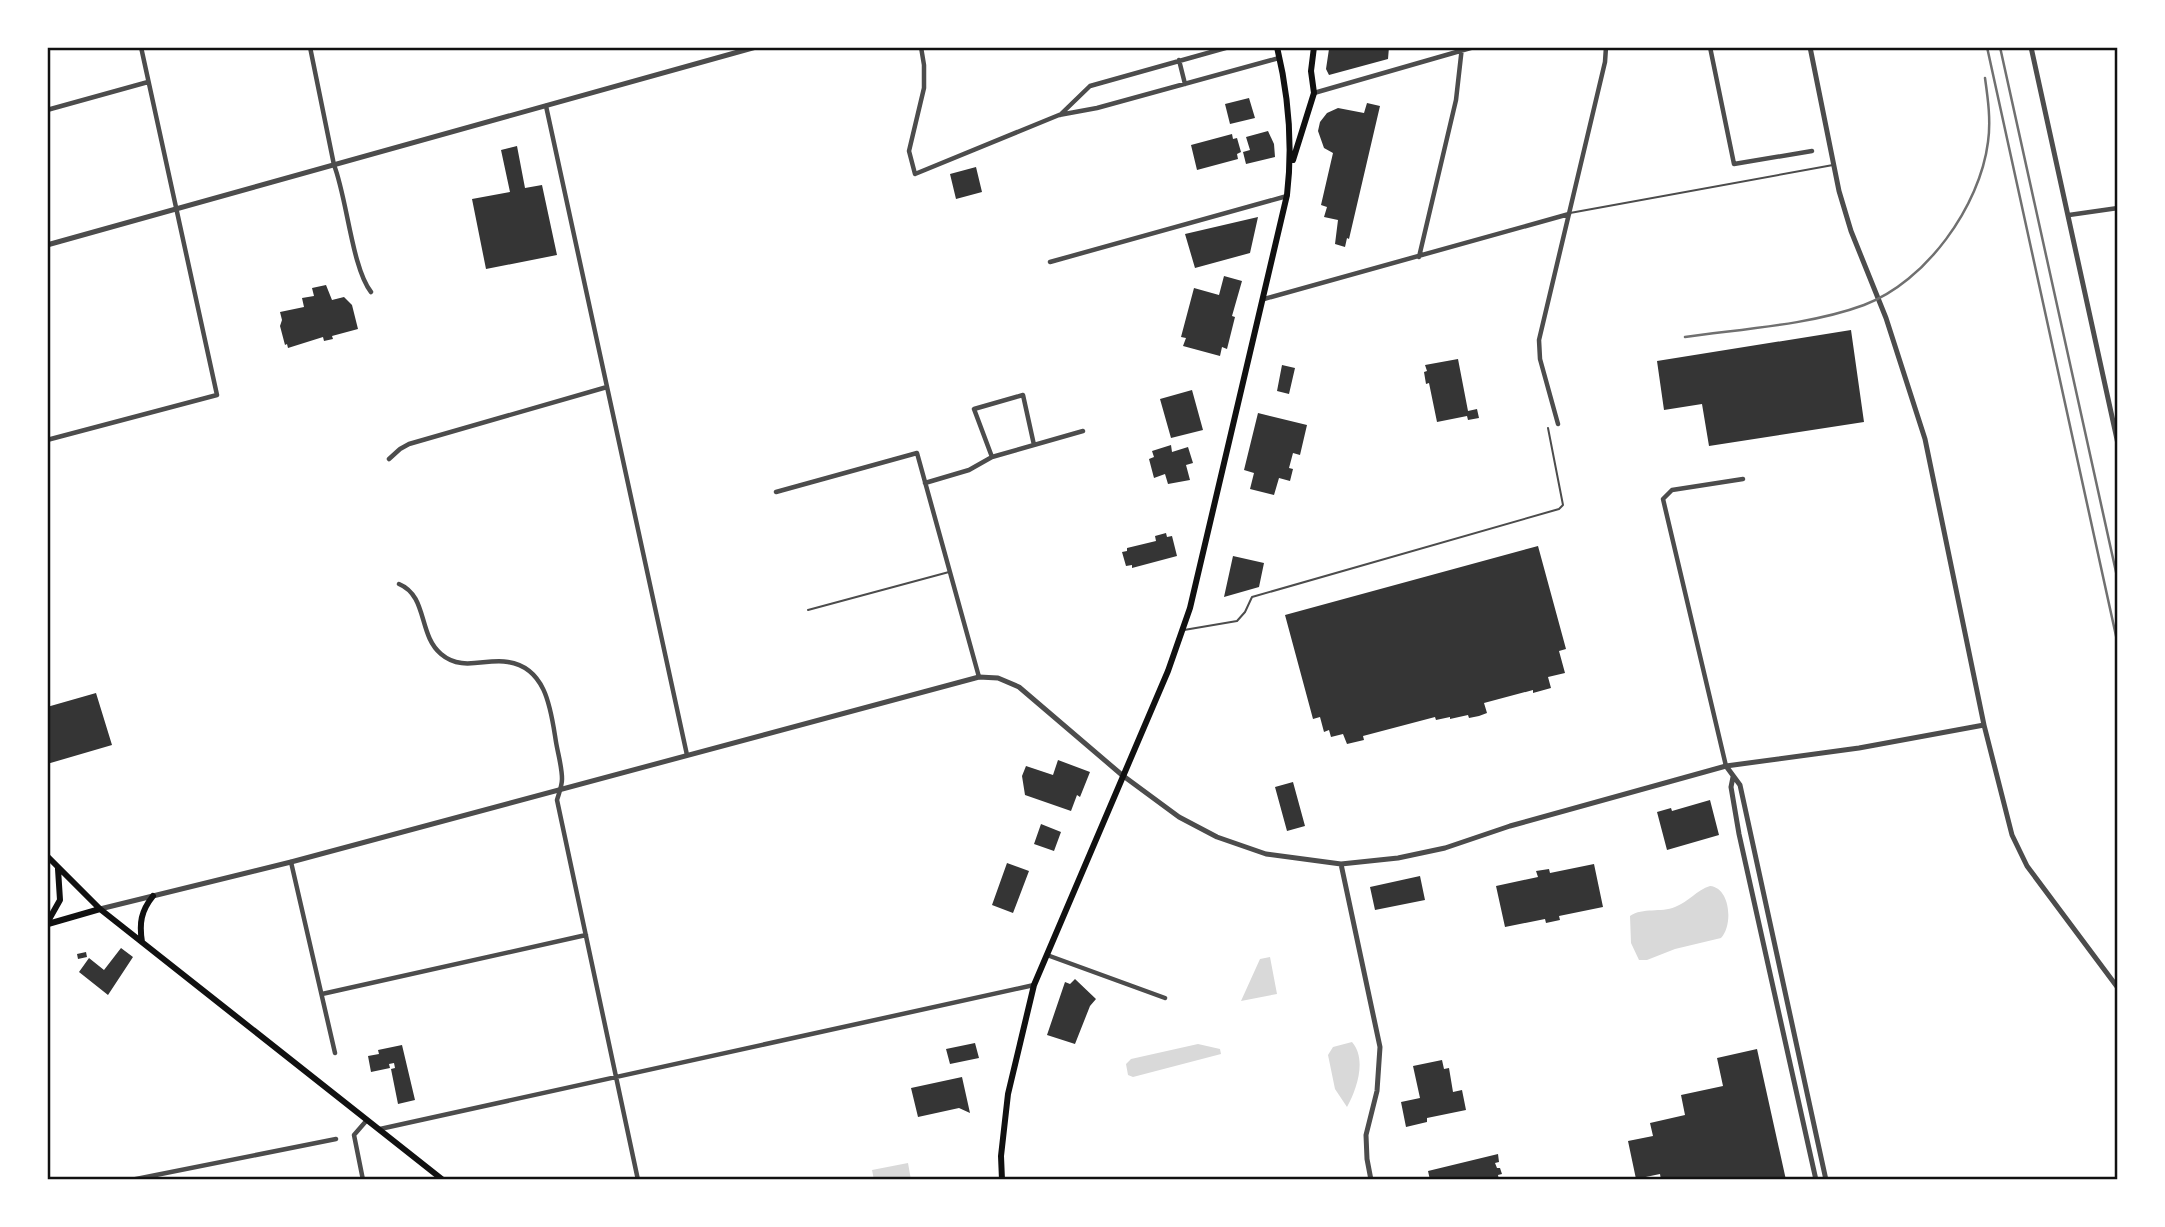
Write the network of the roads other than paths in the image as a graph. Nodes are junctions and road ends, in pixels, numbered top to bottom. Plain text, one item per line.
1 (141, 47) edge
2 (310, 47) edge
3 (756, 47) edge
4 (921, 47) edge
5 (1229, 47) edge
6 (1277, 47) edge
7 (1314, 47) edge
8 (1474, 47) edge
9 (1606, 47) edge
10 (1710, 47) edge
11 (1810, 47) edge
12 (2031, 47) edge
13 (1462, 49) edge
14 (1279, 58) junction
15 (1180, 61) junction
16 (148, 82) junction
17 (1185, 84) junction
18 (1314, 93) junction
19 (546, 106) junction
20 (47, 110) edge
21 (1059, 115) junction
22 (1812, 151) dead end
23 (334, 165) junction
24 (1833, 165) junction
25 (1291, 169) junction
26 (1287, 195) junction
27 (2118, 208) edge
28 (176, 209) junction
29 (1569, 214) junction
30 (2069, 215) junction
31 (47, 245) edge
32 (1419, 257) junction
33 (1050, 262) dead end
34 (371, 292) dead end
35 (1264, 299) junction
36 (607, 387) junction
37 (1558, 424) dead end
38 (1548, 428) dead end
39 (1083, 431) dead end
40 (47, 440) edge
41 (2118, 444) edge
42 (1034, 445) junction
43 (992, 457) junction
44 (389, 459) dead end
45 (1743, 479) dead end
46 (925, 483) junction
47 (776, 492) dead end
48 (950, 572) junction
49 (399, 584) dead end
50 (808, 610) dead end
51 (1183, 630) junction
52 (979, 677) junction
53 (1984, 725) junction
54 (687, 755) junction
55 (1726, 766) junction
56 (1122, 775) junction
57 (1733, 777) junction
58 (559, 790) junction
59 (47, 856) edge
60 (291, 862) junction
61 (1341, 864) junction
62 (58, 867) junction
63 (153, 896) junction
64 (100, 909) junction
65 (47, 924) edge
66 (586, 935) junction
67 (142, 942) junction
68 (1046, 955) junction
69 (1034, 985) junction
70 (2118, 988) edge
71 (321, 994) junction
72 (1166, 998) dead end
73 (335, 1053) dead end
74 (616, 1077) junction
75 (367, 1120) junction
76 (379, 1130) junction
77 (336, 1139) dead end
78 (131, 1180) edge
79 (363, 1180) edge
80 (443, 1180) edge
81 (638, 1180) edge
82 (1002, 1180) edge
83 (1371, 1180) edge
84 (1816, 1180) edge
85 (1826, 1180) edge

1 - 16 street
2 - 23 street
3 - 19 street
4 - 21 street
5 - 15 street
6 - 14 main road
7 - 18 main road
8 - 13 street
9 - 29 street
10 - 22 street
11 - 24 street
12 - 30 street
13 - 18 street
13 - 32 street
14 - 17 street
14 - 25 main road
15 - 17 street
15 - 21 street
16 - 20 street
16 - 28 street
17 - 21 street
18 - 25 main road
19 - 23 street
19 - 36 street
23 - 28 street
23 - 34 street
24 - 29 lane
24 - 53 street
25 - 26 main road
26 - 33 street
26 - 35 main road
27 - 30 street
28 - 31 street
28 - 40 street
29 - 32 street
29 - 37 street
30 - 41 street
32 - 35 street
35 - 51 main road
36 - 44 street
36 - 54 street
38 - 51 lane
39 - 42 street
42 - 43 street
42 - 43 street
43 - 46 street
45 - 55 street
46 - 47 street
46 - 48 street
48 - 50 lane
48 - 52 street
49 - 58 street
51 - 56 main road
52 - 54 street
52 - 56 street
53 - 55 street
53 - 70 street
54 - 58 street
55 - 57 street
55 - 61 street
56 - 61 street
56 - 68 main road
57 - 84 street
57 - 85 street
58 - 60 street
58 - 66 street
59 - 62 main road
60 - 63 street
60 - 71 street
61 - 83 street
62 - 64 main road
62 - 65 main road
63 - 64 street
63 - 67 main road
64 - 65 main road
64 - 67 main road
66 - 71 street
66 - 74 street
67 - 75 main road
68 - 69 main road
68 - 72 street
69 - 74 street
69 - 82 main road
71 - 73 street
74 - 76 street
74 - 81 street
75 - 76 main road
75 - 79 street
76 - 80 main road
77 - 78 street

